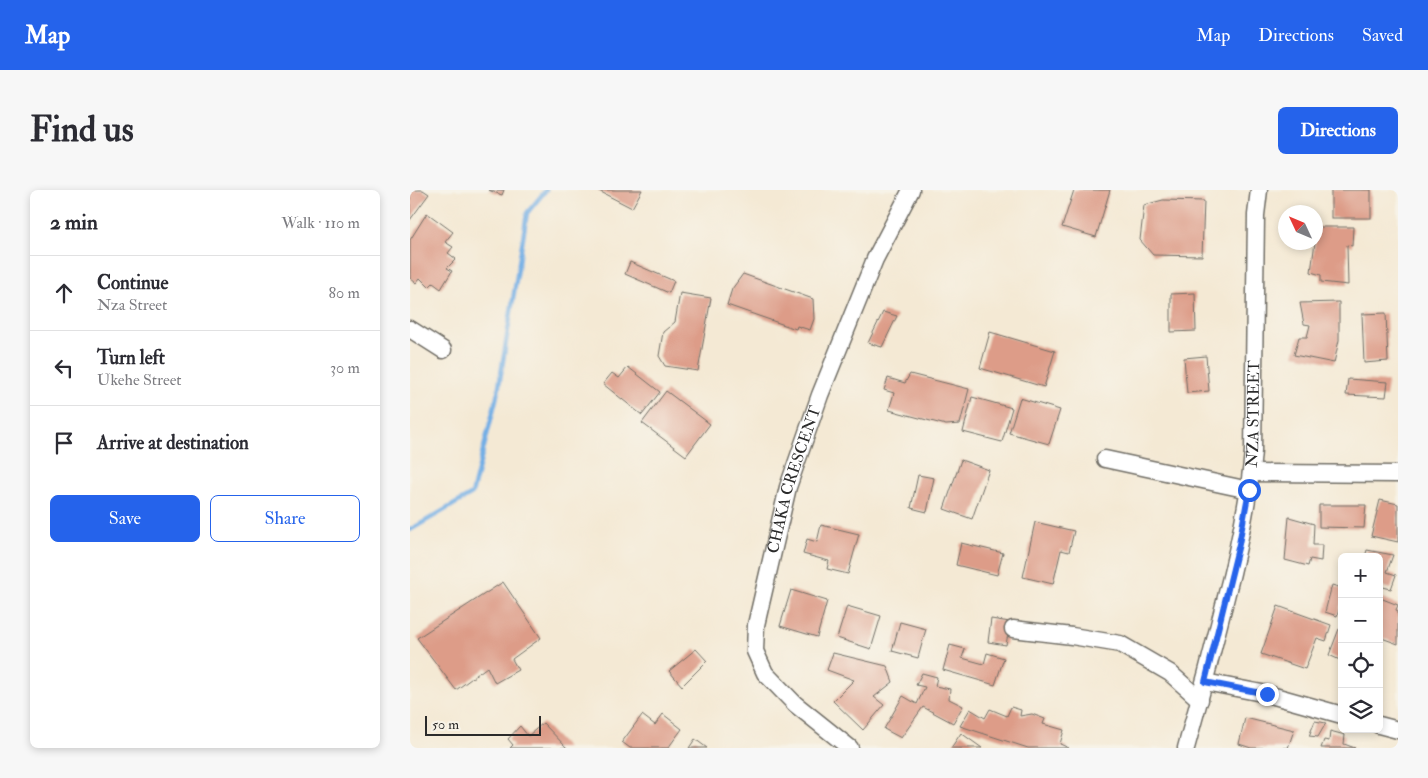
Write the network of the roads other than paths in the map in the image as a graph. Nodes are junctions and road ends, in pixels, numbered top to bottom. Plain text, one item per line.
1 (911, 190) edge
2 (1259, 190) edge
3 (410, 329) edge
4 (443, 350) dead end
5 (1105, 459) dead end
6 (1251, 473) junction
7 (1398, 474) edge
8 (1249, 490) junction
9 (1013, 628) dead end
10 (1205, 682) junction
11 (1200, 700) junction
12 (1338, 714) edge
13 (1383, 726) edge
14 (1398, 730) edge
15 (850, 748) edge
16 (1186, 748) edge

1 - 15 street, CHAKA CRESCENT
2 - 6 street, NZA STREET
3 - 4 street
5 - 8 street
6 - 7 street
6 - 8 street, NZA STREET
8 - 10 street, NZA STREET
9 - 11 street
10 - 11 street, NZA STREET
10 - 12 street
11 - 16 street, NZA STREET
13 - 14 street

